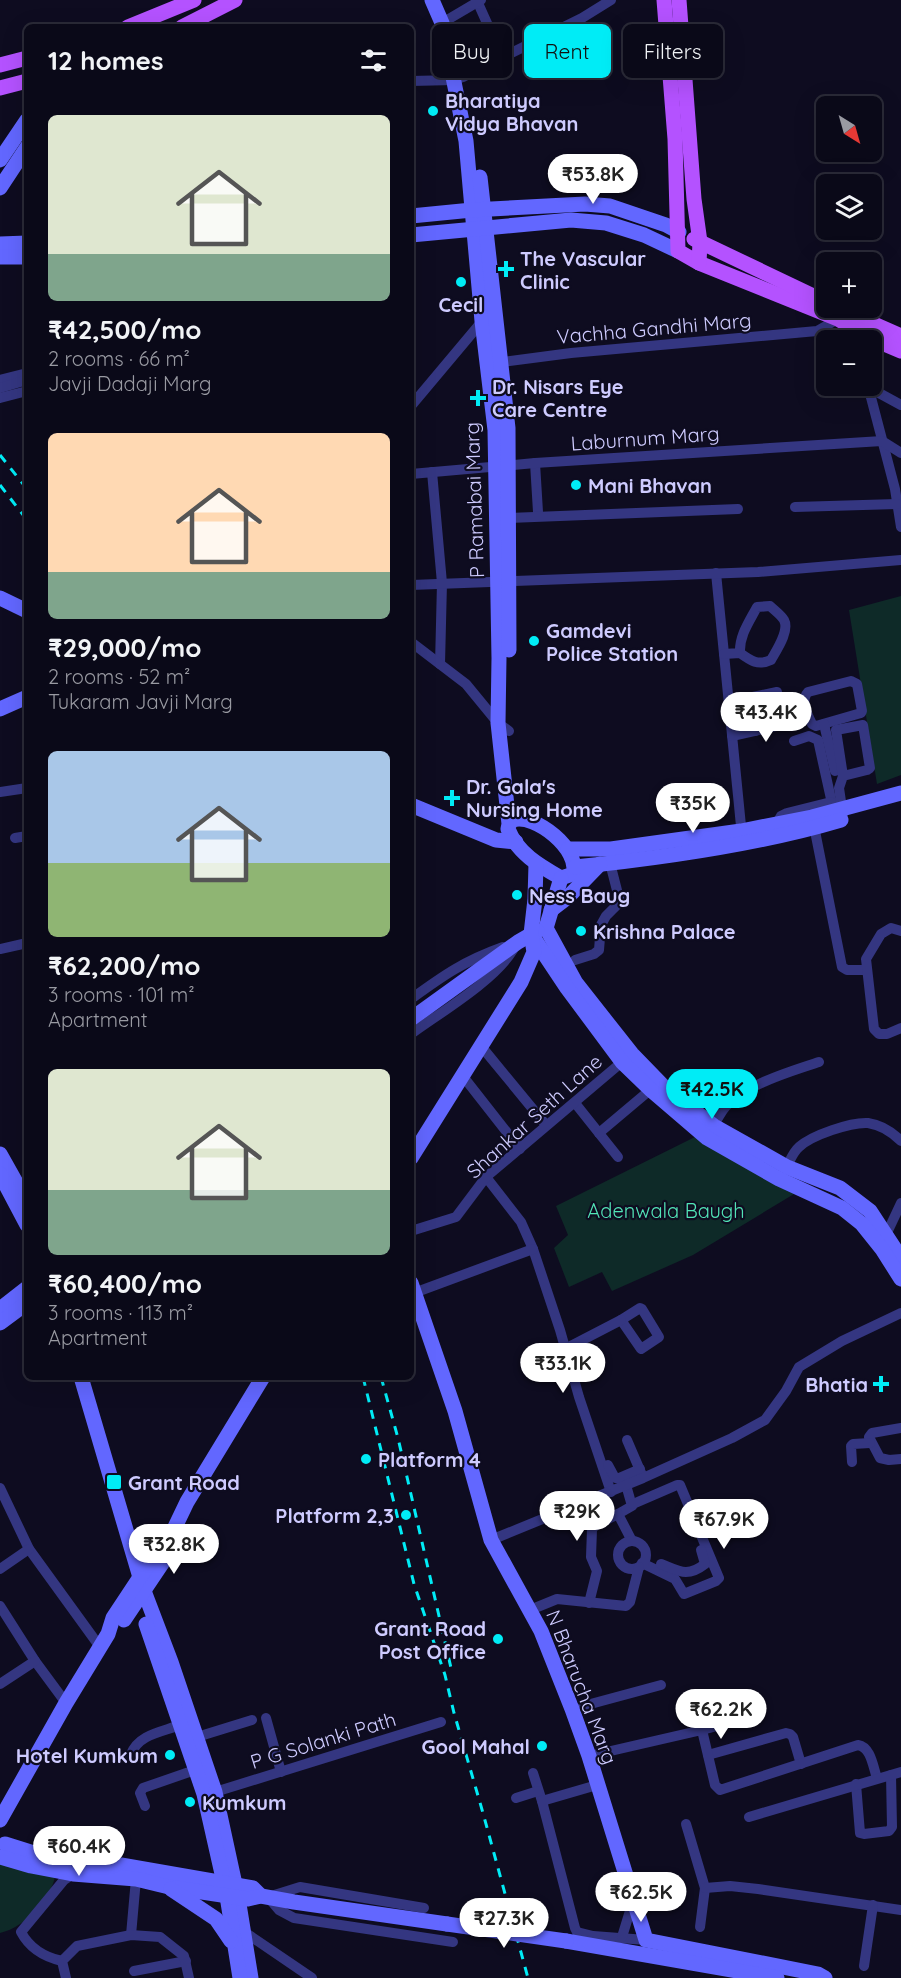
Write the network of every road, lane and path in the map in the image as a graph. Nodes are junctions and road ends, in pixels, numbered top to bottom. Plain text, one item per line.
1 (194, 0) edge
2 (235, 0) edge
3 (432, 0) edge
4 (443, 0) edge
5 (611, 0) edge
6 (664, 0) edge
7 (679, 0) edge
8 (480, 1) edge
9 (446, 21) junction
10 (135, 24) edge
11 (188, 24) edge
12 (489, 24) edge
13 (24, 59) edge
14 (0, 65) edge
15 (414, 79) edge
16 (458, 79) junction
17 (24, 82) edge
18 (0, 88) edge
19 (24, 124) edge
20 (24, 152) edge
21 (0, 160) edge
22 (0, 188) edge
23 (513, 207) junction
24 (478, 209) junction
25 (414, 216) edge
26 (516, 226) junction
27 (479, 229) junction
28 (679, 232) junction
29 (414, 235) edge
30 (700, 242) junction
31 (24, 243) edge
32 (0, 244) edge
33 (678, 251) junction
34 (0, 257) edge
35 (24, 257) edge
36 (699, 262) junction
37 (816, 297) edge
38 (816, 305) edge
39 (494, 307) junction
40 (833, 318) edge
41 (846, 318) edge
42 (482, 321) junction
43 (865, 330) edge
44 (882, 334) edge
45 (901, 336) edge
46 (882, 340) edge
47 (901, 351) edge
48 (494, 364) junction
49 (24, 374) edge
50 (0, 380) edge
51 (0, 388) edge
52 (24, 389) edge
53 (24, 390) edge
54 (882, 394) edge
55 (871, 396) edge
56 (0, 398) edge
57 (414, 402) edge
58 (901, 405) edge
59 (882, 441) junction
60 (901, 453) edge
61 (535, 463) junction
62 (502, 466) junction
63 (432, 472) junction
64 (414, 474) edge
65 (897, 504) junction
66 (795, 507) dead end
67 (738, 509) dead end
68 (538, 512) dead end
69 (509, 518) junction
70 (901, 527) edge
71 (901, 560) edge
72 (716, 573) junction
73 (504, 582) junction
74 (442, 584) junction
75 (414, 585) edge
76 (0, 587) edge
77 (0, 598) edge
78 (24, 599) edge
79 (24, 610) edge
80 (414, 649) edge
81 (740, 653) junction
82 (724, 654) junction
83 (440, 664) junction
84 (24, 698) edge
85 (729, 707) junction
86 (750, 708) junction
87 (0, 709) edge
88 (794, 722) dead end
89 (824, 724) junction
90 (503, 727) junction
91 (755, 731) junction
92 (732, 736) junction
93 (794, 741) dead end
94 (843, 776) junction
95 (24, 788) edge
96 (839, 788) junction
97 (0, 792) edge
98 (901, 793) edge
99 (901, 802) edge
100 (414, 806) edge
101 (837, 813) junction
102 (517, 821) junction
103 (813, 823) junction
104 (774, 830) junction
105 (24, 836) edge
106 (742, 837) junction
107 (15, 838) dead end
108 (516, 842) junction
109 (568, 849) junction
110 (536, 864) junction
111 (605, 864) junction
112 (575, 867) junction
113 (561, 878) junction
114 (551, 910) junction
115 (538, 931) junction
116 (901, 931) edge
117 (518, 942) junction
118 (24, 944) edge
119 (0, 949) edge
120 (575, 960) dead end
121 (866, 970) junction
122 (414, 997) edge
123 (414, 1017) edge
124 (901, 1028) edge
125 (414, 1032) edge
126 (481, 1046) junction
127 (622, 1062) junction
128 (819, 1062) dead end
129 (462, 1075) junction
130 (655, 1087) junction
131 (575, 1103) junction
132 (546, 1125) junction
133 (710, 1132) junction
134 (598, 1133) junction
135 (901, 1141) edge
136 (520, 1149) junction
137 (414, 1153) edge
138 (0, 1154) edge
139 (618, 1157) dead end
140 (783, 1173) junction
141 (0, 1174) edge
142 (486, 1177) junction
143 (24, 1197) edge
144 (901, 1203) edge
145 (24, 1219) edge
146 (414, 1230) edge
147 (895, 1245) edge
148 (533, 1248) junction
149 (901, 1279) edge
150 (414, 1288) edge
151 (24, 1290) edge
152 (414, 1291) edge
153 (24, 1305) edge
154 (0, 1309) edge
155 (901, 1312) edge
156 (621, 1320) dead end
157 (0, 1323) edge
158 (565, 1349) junction
159 (72, 1380) edge
160 (82, 1380) edge
161 (261, 1380) edge
162 (901, 1428) edge
163 (627, 1440) dead end
164 (870, 1443) junction
165 (599, 1456) junction
166 (901, 1459) edge
167 (852, 1462) dead end
168 (662, 1469) junction
169 (641, 1473) junction
170 (615, 1478) junction
171 (626, 1485) junction
172 (672, 1487) junction
173 (0, 1488) edge
174 (611, 1492) junction
175 (633, 1504) junction
176 (618, 1514) junction
177 (491, 1540) junction
178 (632, 1541) junction
179 (29, 1549) junction
180 (661, 1564) dead end
181 (640, 1565) junction
182 (0, 1569) edge
183 (139, 1588) junction
184 (589, 1603) junction
185 (0, 1606) edge
186 (530, 1610) junction
187 (148, 1630) junction
188 (104, 1640) junction
189 (35, 1661) junction
190 (0, 1684) edge
191 (661, 1685) dead end
192 (66, 1703) junction
193 (572, 1709) junction
194 (266, 1718) dead end
195 (252, 1720) dead end
196 (441, 1722) dead end
197 (732, 1722) dead end
198 (180, 1725) junction
199 (702, 1730) junction
200 (197, 1737) dead end
201 (131, 1754) dead end
202 (708, 1755) junction
203 (589, 1756) junction
204 (801, 1764) junction
205 (195, 1770) junction
206 (281, 1772) junction
207 (533, 1773) dead end
208 (896, 1774) edge
209 (877, 1778) junction
210 (856, 1784) junction
211 (597, 1785) junction
212 (215, 1792) junction
213 (540, 1796) junction
214 (516, 1797) dead end
215 (145, 1806) dead end
216 (749, 1817) dead end
217 (0, 1820) edge
218 (686, 1824) dead end
219 (0, 1829) edge
220 (2, 1852) edge
221 (39, 1861) junction
222 (73, 1874) junction
223 (136, 1879) junction
224 (169, 1887) junction
225 (705, 1888) junction
226 (231, 1891) junction
227 (265, 1897) junction
228 (633, 1901) junction
229 (873, 1905) junction
230 (424, 1908) dead end
231 (901, 1910) edge
232 (700, 1927) dead end
233 (243, 1931) junction
234 (131, 1935) junction
235 (622, 1937) junction
236 (646, 1940) junction
237 (453, 1942) dead end
238 (235, 1946) junction
239 (62, 1961) junction
240 (186, 1961) junction
241 (864, 1966) dead end
242 (134, 1971) dead end
243 (66, 1978) edge
244 (189, 1978) edge
245 (240, 1978) edge
246 (251, 1978) edge
247 (312, 1978) edge
248 (777, 1978) edge
249 (825, 1978) edge

1 - 10 main road
2 - 11 main road
3 - 9 main road, P Ramabai Marg
4 - 9 main road, P Ramabai Marg
5 - 16 street
6 - 28 main road
7 - 30 main road
8 - 9 street
8 - 12 street
9 - 16 main road, P Ramabai Marg
13 - 14 main road
15 - 16 street
16 - 24 main road, P Ramabai Marg
17 - 18 main road
19 - 21 main road
20 - 22 main road
23 - 24 main road
23 - 26 main road
23 - 28 main road
24 - 25 main road
24 - 27 main road, P Ramabai Marg
26 - 27 main road
26 - 33 main road
27 - 29 main road
27 - 39 main road, P Ramabai Marg
27 - 42 main road, P Ramabai Marg
28 - 30 main road
28 - 33 main road
30 - 36 main road
30 - 37 main road
31 - 32 main road
33 - 36 main road
34 - 35 main road
36 - 38 main road
39 - 42 street
39 - 48 main road, P Ramabai Marg
40 - 48 street, Vachha Gandhi Marg
41 - 43 main road
42 - 48 main road, P Ramabai Marg
42 - 57 street
44 - 45 main road
46 - 47 main road
48 - 62 main road, P Ramabai Marg
49 - 50 street
51 - 52 street
53 - 56 street
54 - 58 street
55 - 59 street
59 - 60 street
59 - 61 street, Laburnum Marg
59 - 65 street
61 - 62 street, Laburnum Marg
61 - 68 street
62 - 63 street, Laburnum Marg
62 - 69 main road, P Ramabai Marg
62 - 73 main road, P Ramabai Marg
63 - 64 street, Laburnum Marg
63 - 74 street
65 - 66 street
65 - 70 street
67 - 69 street
69 - 73 main road, P Ramabai Marg
71 - 72 street
72 - 73 street
72 - 82 street
73 - 74 street
73 - 90 main road, P Ramabai Marg
74 - 75 street
74 - 83 street
76 - 78 main road
77 - 79 main road
80 - 83 street
81 - 81 street
81 - 82 street
82 - 85 street
83 - 90 street
84 - 87 main road
85 - 86 street
85 - 86 street
85 - 92 street
86 - 91 street
88 - 91 street
89 - 89 street
89 - 96 street
90 - 102 main road, P Ramabai Marg
91 - 92 street
92 - 106 street
93 - 101 street
94 - 94 street
94 - 96 street
95 - 97 street
96 - 101 street
98 - 101 main road
99 - 101 main road
100 - 108 main road
101 - 103 main road
101 - 104 street
102 - 108 main road, P Ramabai Marg
102 - 109 main road
103 - 104 main road
103 - 121 street
104 - 106 main road
105 - 107 street
106 - 109 main road
106 - 111 main road
108 - 110 main road
109 - 112 main road
110 - 113 main road
110 - 115 main road
111 - 112 main road
111 - 114 main road
111 - 120 street
112 - 113 main road
113 - 114 main road
114 - 115 main road
115 - 117 main road
115 - 126 main road
115 - 127 main road
115 - 130 main road
116 - 121 street
117 - 122 street
117 - 123 main road
117 - 125 street
118 - 119 street
121 - 124 street
126 - 129 main road
126 - 132 street
127 - 130 main road
127 - 131 street, Shankar Seth Lane
128 - 133 street
129 - 136 street
129 - 137 main road
130 - 133 main road
130 - 134 street
131 - 132 street, Shankar Seth Lane
131 - 134 street
132 - 136 street, Shankar Seth Lane
133 - 140 main road
134 - 139 street
135 - 140 street
136 - 142 street, Shankar Seth Lane
138 - 143 main road
140 - 147 main road
140 - 149 main road
141 - 145 main road
142 - 146 street, Shankar Seth Lane
142 - 148 street
144 - 147 street
148 - 150 street
148 - 158 street
151 - 154 main road
152 - 177 main road, N Bharucha Marg
153 - 157 main road
155 - 168 street
156 - 158 street
158 - 165 street
159 - 183 main road
160 - 183 main road
161 - 183 main road
162 - 164 street
163 - 169 street
164 - 166 street
164 - 167 street
165 - 170 street
165 - 174 street
168 - 169 street
168 - 172 street
169 - 170 street
169 - 171 street
170 - 174 street
171 - 174 street
171 - 175 street
172 - 175 street
172 - 180 street
172 - 181 street
173 - 179 street
174 - 177 street
175 - 176 street
176 - 178 street
176 - 184 street
177 - 186 main road, N Bharucha Marg
178 - 181 street
178 - 181 street
179 - 182 street
179 - 188 street
181 - 184 street
183 - 187 main road
183 - 188 main road
183 - 212 main road
184 - 186 street
185 - 189 street
186 - 193 main road, N Bharucha Marg
187 - 188 main road
187 - 198 main road
188 - 192 main road
189 - 190 street
189 - 192 street
191 - 193 street
192 - 217 main road
193 - 203 main road, N Bharucha Marg
194 - 206 street
195 - 200 street
196 - 206 street, P G Solanki Path
197 - 199 street
198 - 201 street
198 - 205 main road
199 - 202 street
199 - 203 street
202 - 204 street
202 - 204 street
203 - 211 main road, N Bharucha Marg
204 - 209 street
205 - 215 street
205 - 226 main road
206 - 212 street, P G Solanki Path
207 - 213 street
208 - 209 street
208 - 210 street
209 - 210 street
210 - 216 street
211 - 213 street
211 - 228 main road, N Bharucha Marg
212 - 226 main road
213 - 214 street
213 - 235 street
218 - 225 street
219 - 220 main road
220 - 221 main road
221 - 222 main road
221 - 226 main road
222 - 223 main road
222 - 239 street
223 - 224 main road
223 - 234 street
224 - 226 main road
224 - 238 main road
225 - 229 street
225 - 232 street
226 - 227 main road
226 - 233 main road
226 - 238 main road
227 - 230 street
227 - 237 street
227 - 248 main road, bridge
228 - 235 street
228 - 236 main road, N Bharucha Marg
229 - 231 street
229 - 241 street
233 - 246 main road
233 - 247 street
234 - 239 street
234 - 240 street
235 - 236 street
236 - 249 main road
238 - 245 main road
239 - 243 street
240 - 242 street
240 - 244 street

